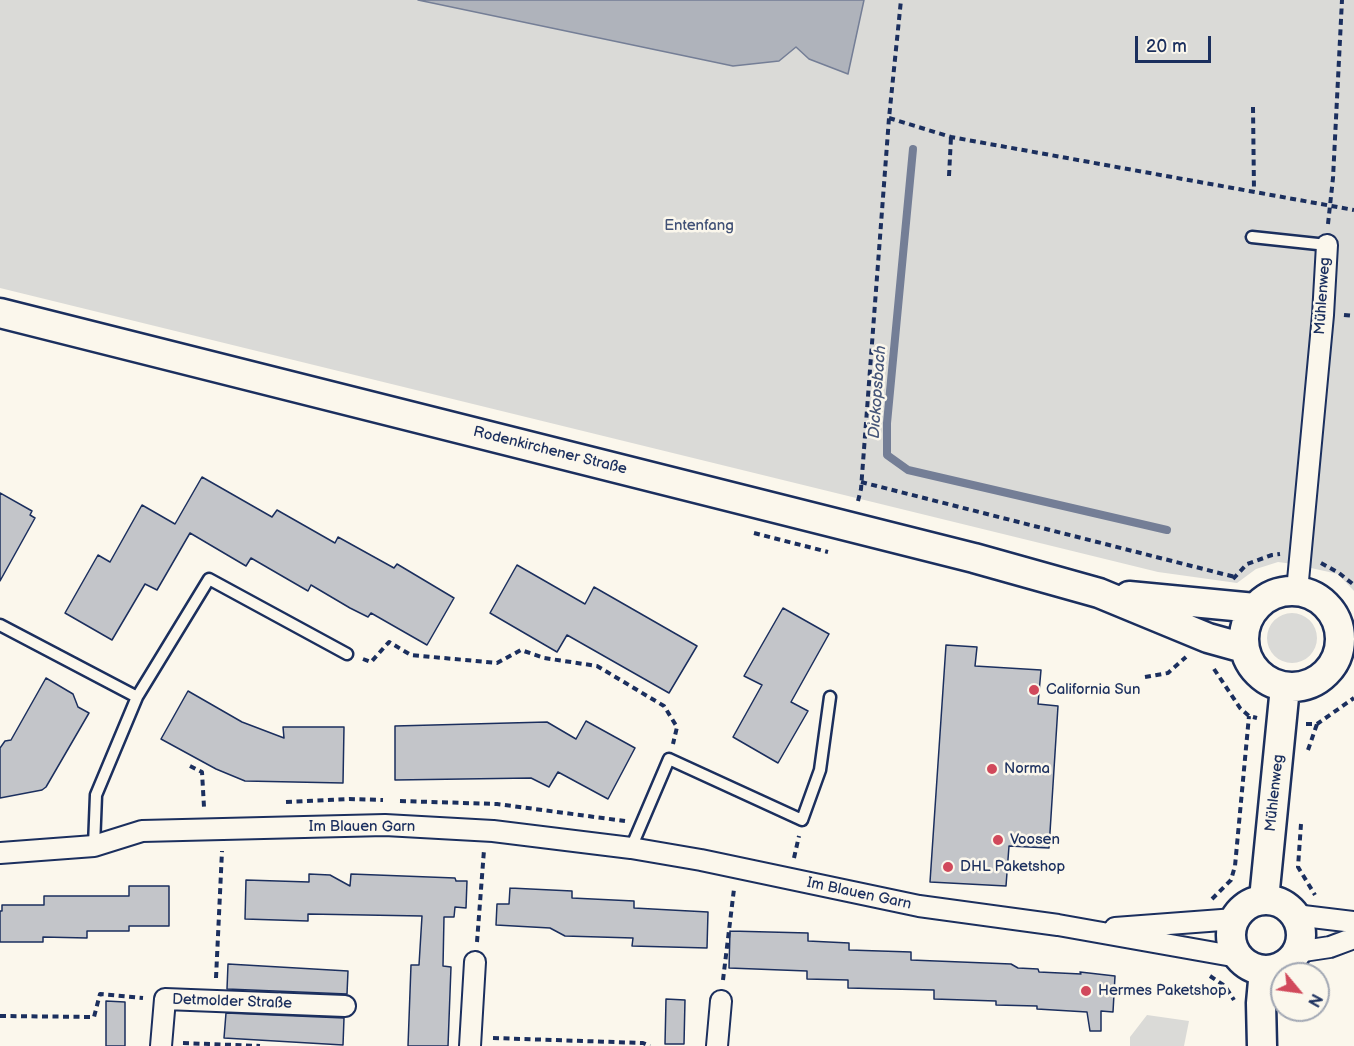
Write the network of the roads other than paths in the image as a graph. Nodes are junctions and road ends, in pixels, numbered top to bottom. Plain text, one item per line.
1 (1252, 237) dead end
2 (1327, 245) joint
3 (0, 313) edge
4 (1297, 591) junction
5 (1099, 593) junction
6 (1255, 608) junction
7 (0, 625) edge
8 (1347, 635) edge
9 (1244, 648) junction
10 (347, 654) road end
11 (1343, 666) edge
12 (1285, 687) junction
13 (137, 697) junction
14 (830, 697) dead end
15 (94, 846) junction
16 (631, 848) junction
17 (0, 853) edge
18 (1264, 899) junction
19 (1295, 915) junction
20 (1235, 919) junction
21 (1354, 922) edge
22 (1088, 931) junction
23 (1354, 938) edge
24 (1297, 952) junction
25 (1238, 957) junction
26 (476, 962) road end
27 (1264, 970) junction
28 (721, 1001) road end
29 (345, 1006) dead end
30 (471, 1041) edge
31 (161, 1044) edge
32 (717, 1046) edge
33 (1262, 1046) edge

1 - 2 lane
2 - 4 street, Mühlenweg
3 - 5 main road, Rodenkirchener Straße
4 - 6 main road
4 - 8 main road
5 - 6 main road, Rodenkirchener Straße
5 - 9 main road, Rodenkirchener Straße
6 - 9 main road
7 - 13 lane
8 - 11 main road
9 - 12 main road
10 - 13 lane
11 - 12 main road
12 - 18 main road, Mühlenweg
13 - 15 lane
14 - 16 lane
15 - 16 street, Im Blauen Garn
15 - 17 street, Im Blauen Garn
16 - 22 street, Im Blauen Garn
18 - 19 main road
18 - 20 main road
19 - 21 street
19 - 24 main road
20 - 22 street, Im Blauen Garn
20 - 25 main road
22 - 25 street, Im Blauen Garn
23 - 24 street
24 - 27 main road
25 - 27 main road
26 - 30 street
27 - 33 main road
28 - 32 street
29 - 31 street, Detmolder Straße

